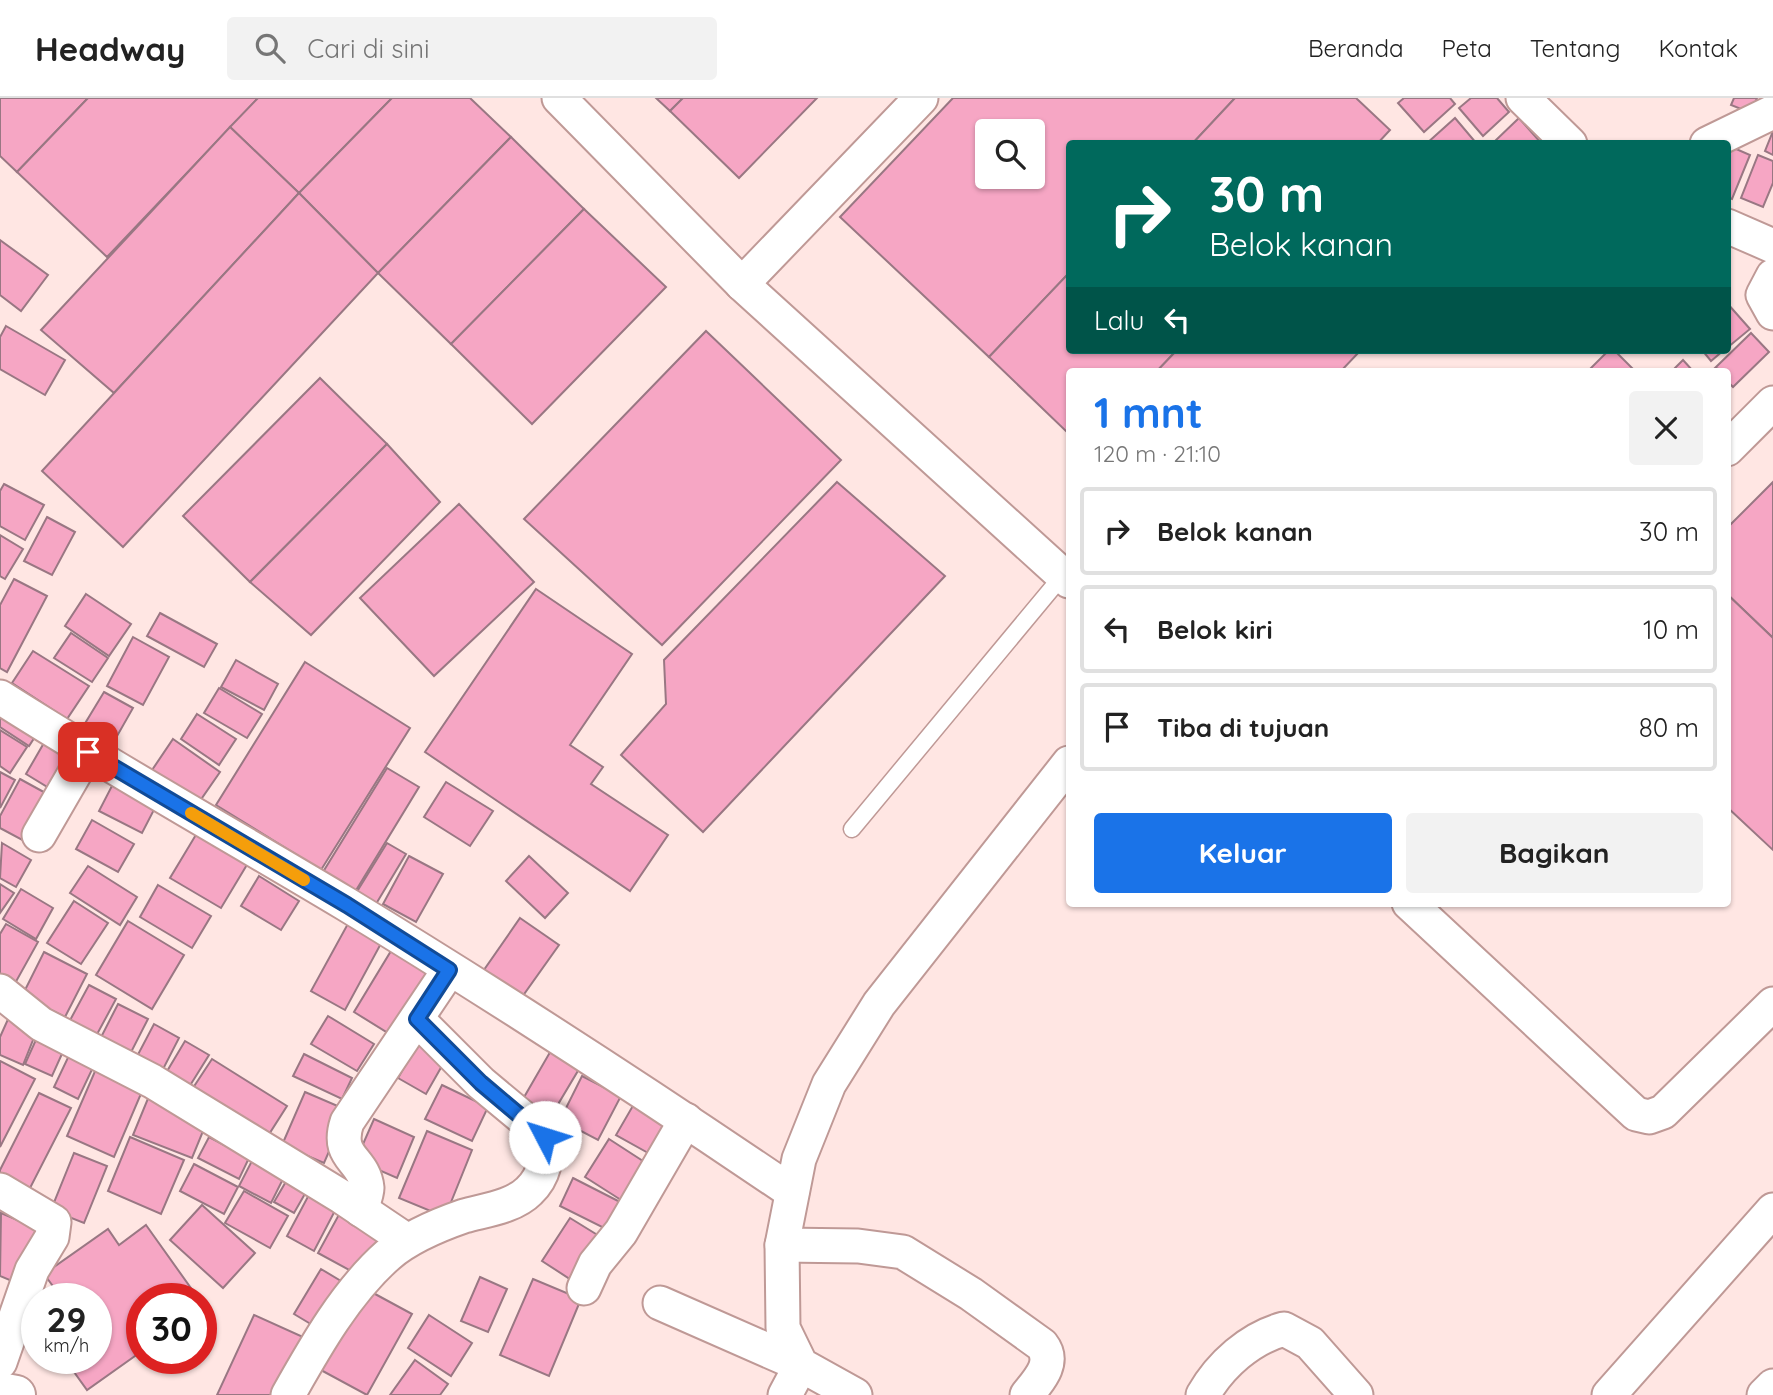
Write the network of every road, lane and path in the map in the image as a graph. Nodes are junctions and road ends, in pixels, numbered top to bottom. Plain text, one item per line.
1 (559, 98) edge
2 (921, 98) edge
3 (1523, 98) edge
4 (1773, 111) edge
5 (1566, 140) edge
6 (1715, 140) edge
7 (1731, 228) edge
8 (1773, 246) edge
9 (1773, 276) edge
10 (742, 284) junction
11 (1773, 313) edge
12 (1773, 403) edge
13 (1731, 445) edge
14 (1066, 578) edge
15 (0, 696) edge
16 (88, 752) junction
17 (1066, 767) edge
18 (852, 830) dead end
19 (39, 835) dead end
20 (1413, 907) edge
21 (449, 970) junction
22 (1773, 1004) edge
23 (4, 1005) edge
24 (417, 1019) junction
25 (686, 1120) junction
26 (0, 1190) edge
27 (792, 1192) junction
28 (361, 1210) junction
29 (1773, 1210) edge
30 (406, 1240) junction
31 (782, 1244) junction
32 (584, 1288) dead end
33 (660, 1303) dead end
34 (0, 1362) edge
35 (801, 1365) junction
36 (1773, 1385) edge
37 (0, 1392) edge
38 (16, 1395) edge
39 (288, 1395) edge
40 (785, 1395) edge
41 (855, 1395) edge
42 (1027, 1395) edge
43 (1203, 1395) edge
44 (1356, 1395) edge
45 (1609, 1395) edge
46 (1764, 1395) edge

1 - 10 street
2 - 10 street
3 - 5 street
4 - 6 street
7 - 8 street
9 - 11 street
10 - 14 street
12 - 13 street
14 - 18 lane
15 - 16 street
16 - 19 street
16 - 21 street
17 - 27 street
20 - 22 street
21 - 24 street
21 - 25 street
23 - 28 street
24 - 28 street
24 - 30 street
25 - 27 street
25 - 32 street
26 - 34 street
27 - 31 street
28 - 30 street
29 - 45 street
30 - 39 street
31 - 35 street
31 - 42 street
33 - 35 street
35 - 40 street
35 - 41 street
36 - 46 street
37 - 38 main road
43 - 44 street

